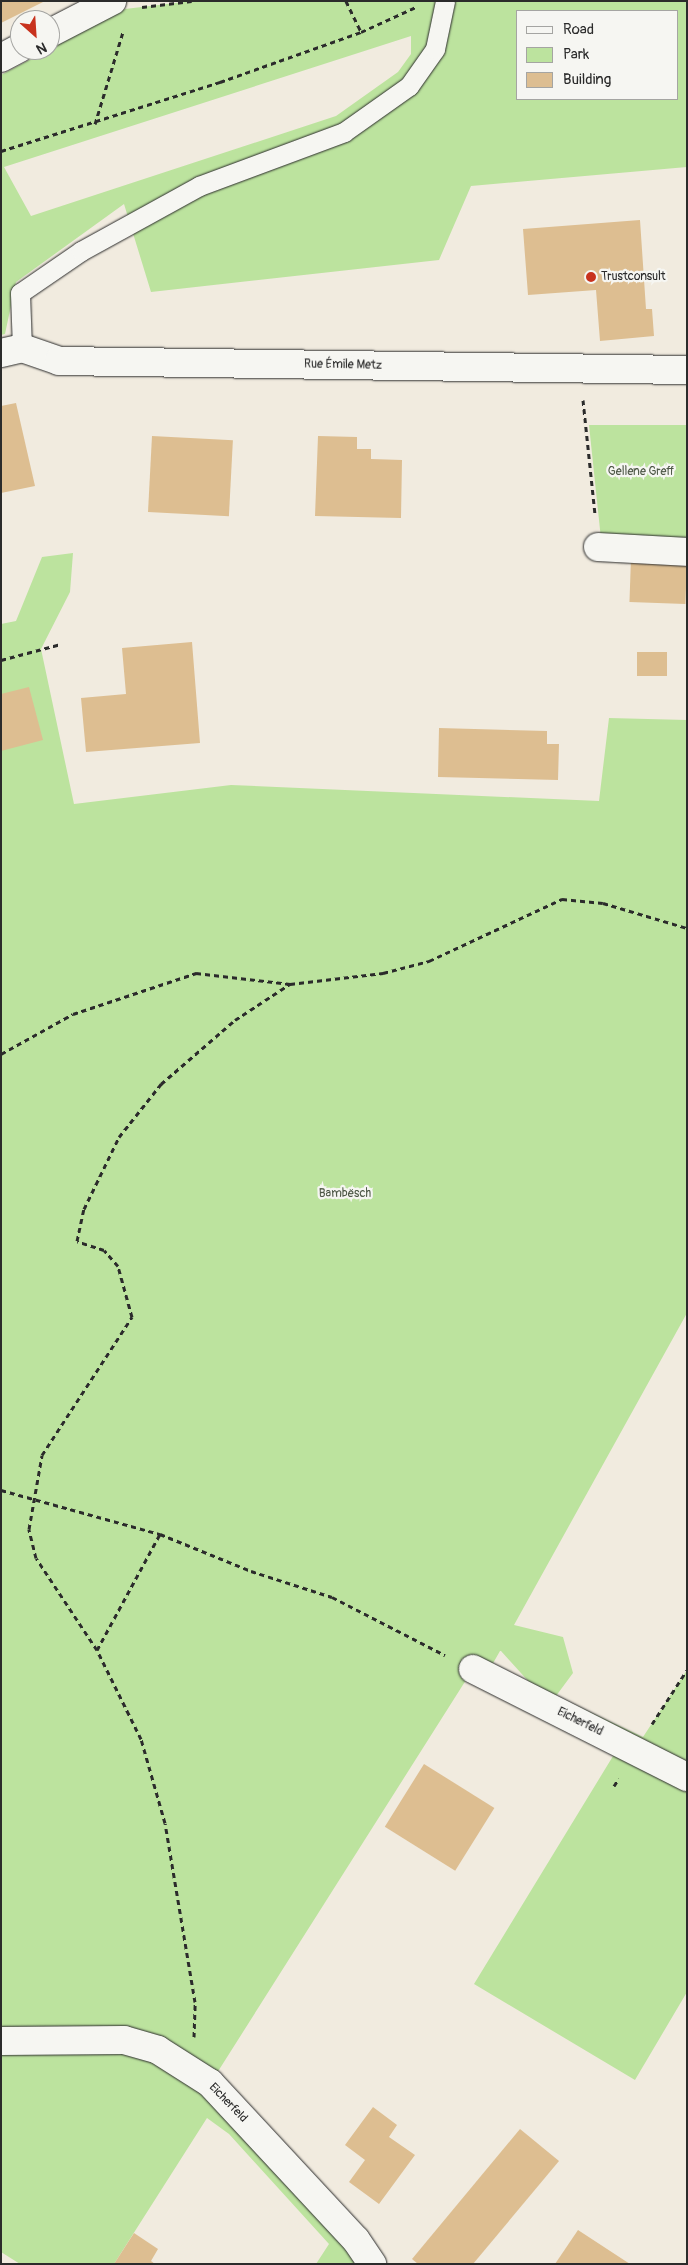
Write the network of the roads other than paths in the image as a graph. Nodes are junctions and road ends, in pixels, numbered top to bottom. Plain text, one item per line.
1 (112, 1) edge
2 (445, 1) edge
3 (60, 28) edge
4 (11, 350) edge
5 (687, 370) edge
6 (598, 547) road end
7 (687, 552) edge
8 (473, 1669) road end
9 (687, 1777) edge
10 (1, 2041) edge
11 (372, 2264) edge

1 - 3 street
2 - 4 lane
4 - 5 street, Rue Émile Metz
6 - 7 street
8 - 9 street, Eicherfeld
10 - 11 street, Eicherfeld

